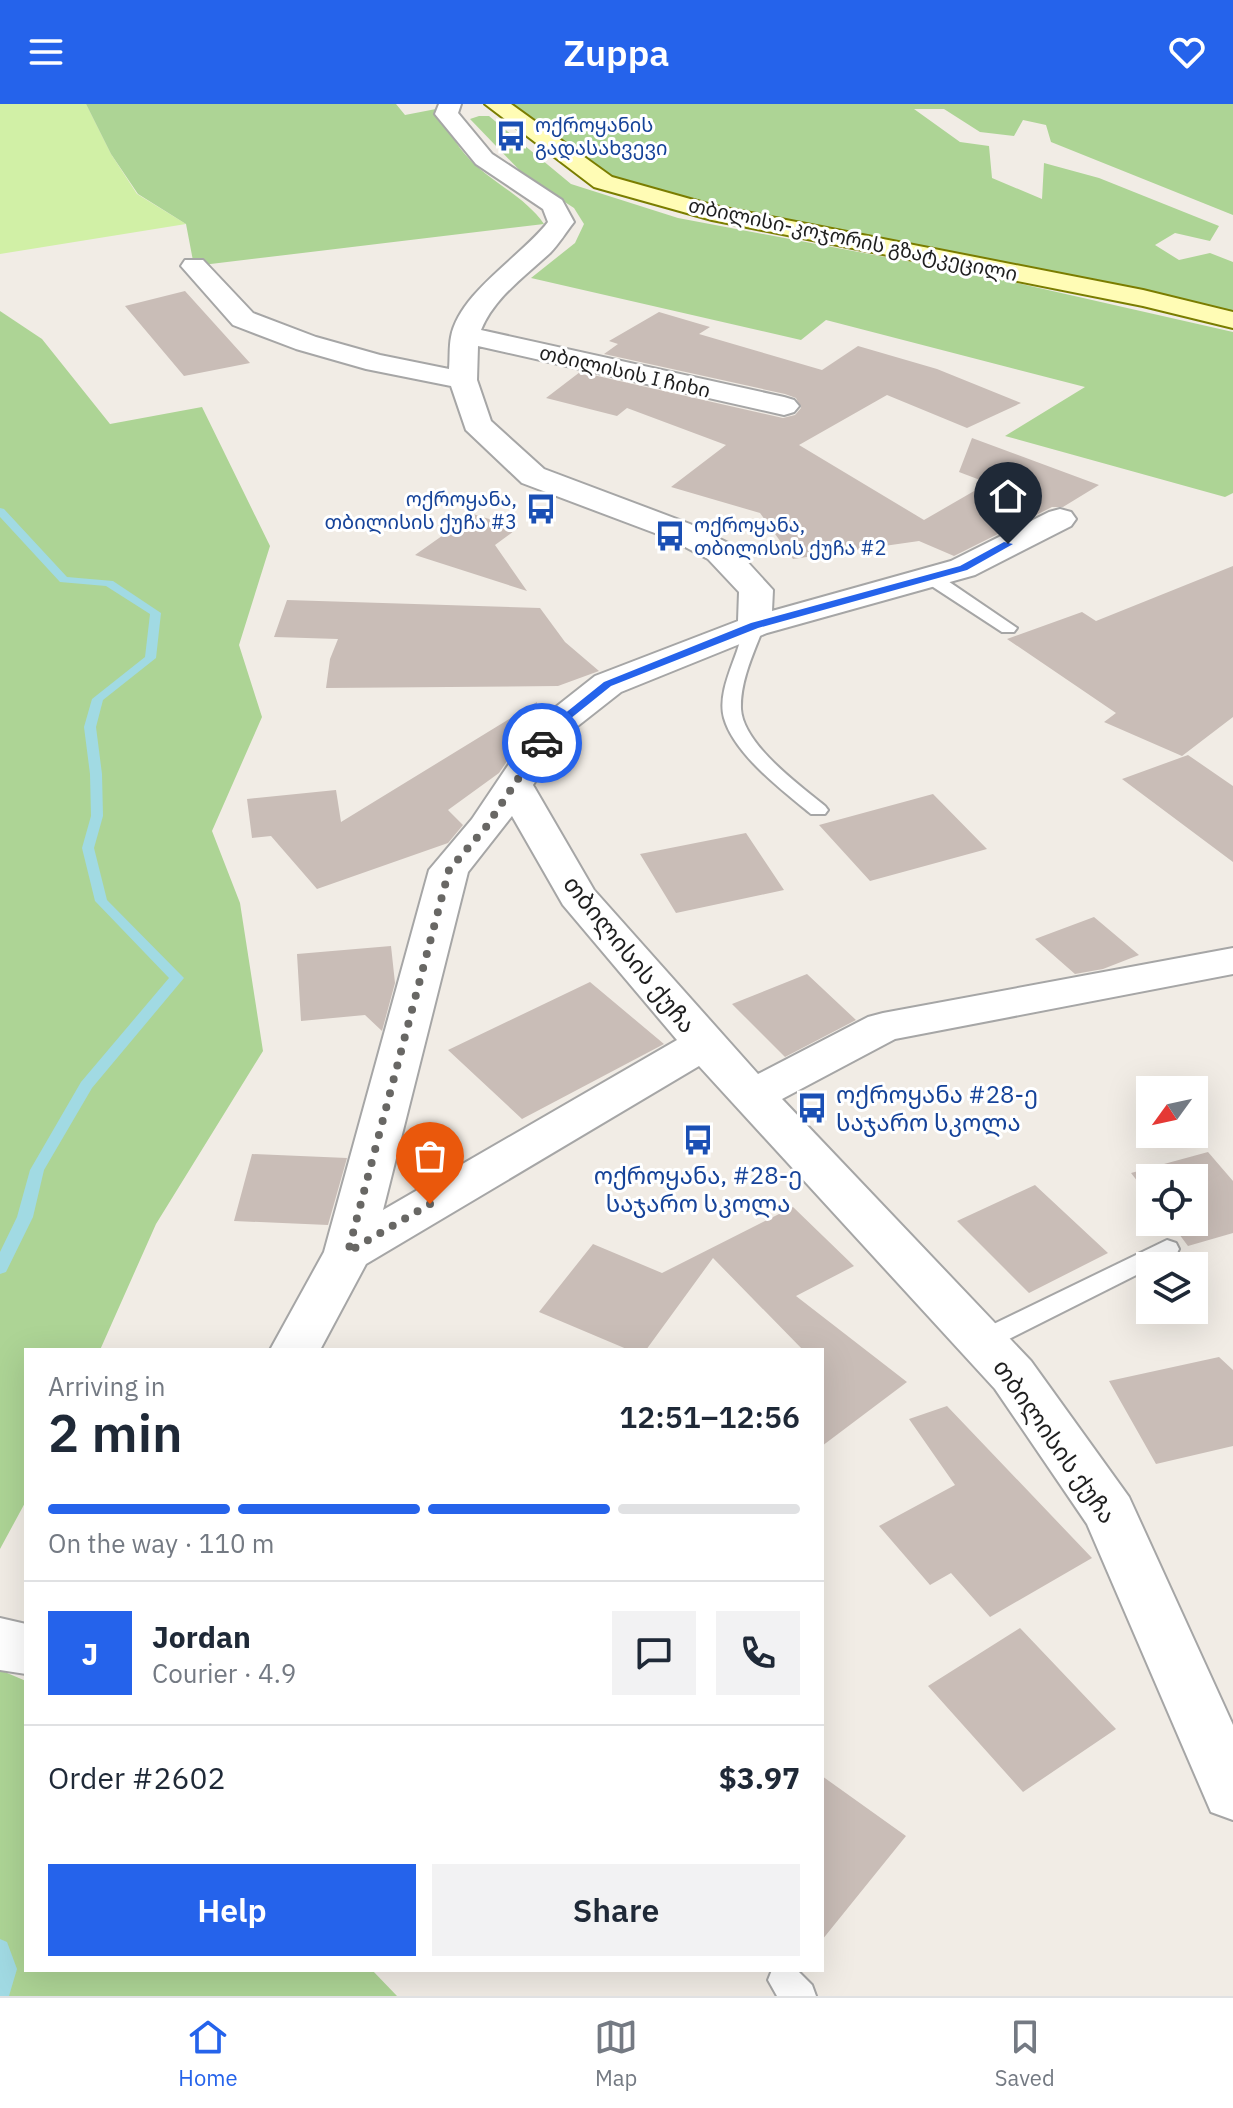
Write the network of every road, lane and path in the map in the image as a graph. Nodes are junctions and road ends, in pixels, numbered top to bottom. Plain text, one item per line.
1 (450, 104) edge
2 (496, 104) edge
3 (194, 266) dead end
4 (1233, 320) edge
5 (465, 335) junction
6 (463, 380) junction
7 (784, 406) dead end
8 (1060, 519) dead end
9 (933, 579) junction
10 (755, 626) junction
11 (1008, 628) dead end
12 (514, 785) junction
13 (818, 810) dead end
14 (1233, 961) edge
15 (704, 1044) junction
16 (752, 1096) junction
17 (1167, 1249) dead end
18 (348, 1252) junction
19 (982, 1341) junction
20 (296, 1348) edge
21 (0, 1643) edge
22 (24, 1649) edge
23 (1233, 1792) edge

1 - 5 street
2 - 4 main road, თბილისი-კოჯორის გზატკეცილი
3 - 6 street
5 - 6 street
5 - 7 street, თბილისის I ჩიხი
6 - 10 street
8 - 9 street
9 - 10 street
9 - 11 lane
10 - 12 street
10 - 13 lane
12 - 15 street, თბილისის ქუჩა
12 - 18 street
14 - 16 street
15 - 16 street, თბილისის ქუჩა
15 - 18 street
16 - 19 street, თბილისის ქუჩა
17 - 19 lane
18 - 20 street
19 - 23 street, თბილისის ქუჩა
21 - 22 street

